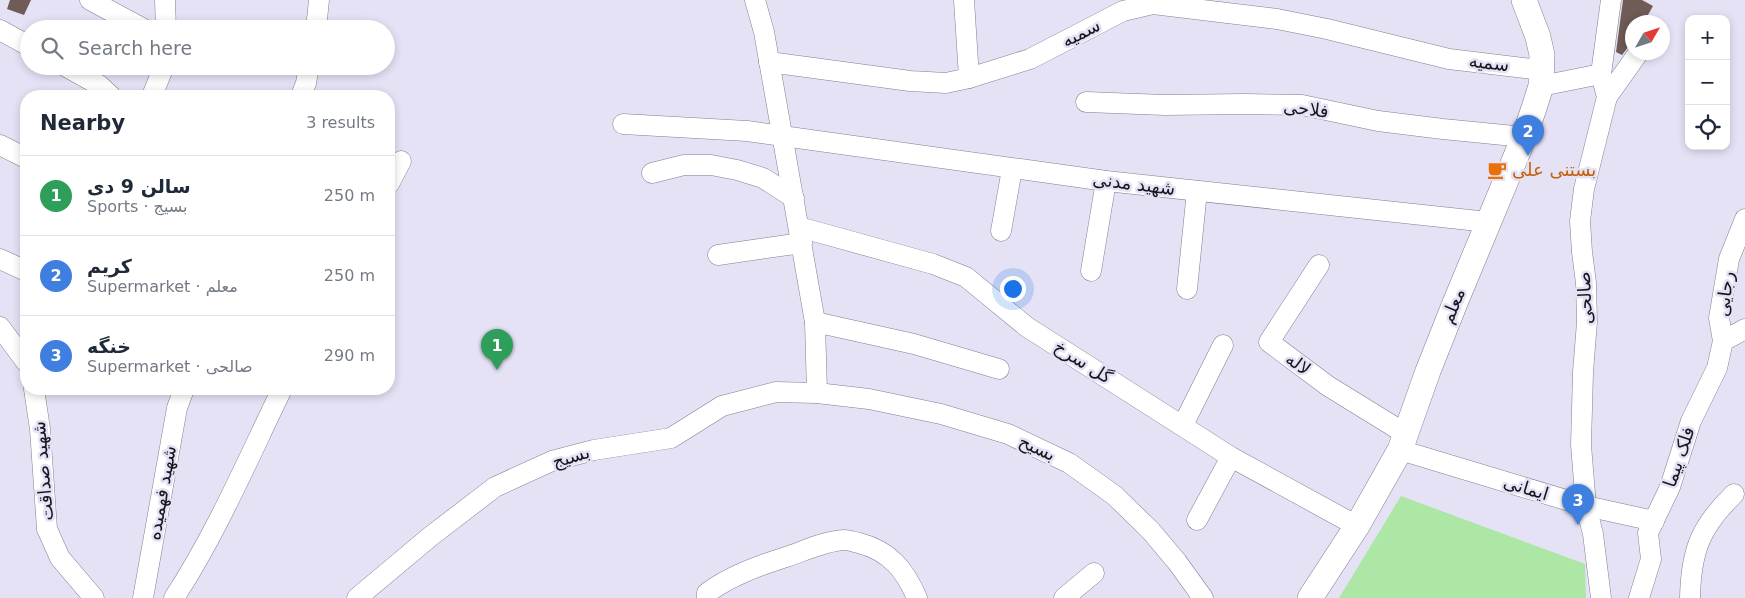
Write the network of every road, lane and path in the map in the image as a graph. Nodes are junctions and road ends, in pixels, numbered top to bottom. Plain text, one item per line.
1 (90, 0) edge
2 (165, 0) edge
3 (319, 0) edge
4 (755, 0) edge
5 (964, 0) edge
6 (1524, 0) edge
7 (1611, 0) edge
8 (127, 20) edge
9 (166, 20) edge
10 (317, 20) edge
11 (0, 30) edge
12 (20, 41) edge
13 (1633, 60) edge
14 (769, 62) junction
15 (1602, 74) junction
16 (81, 75) edge
17 (160, 75) edge
18 (307, 75) edge
19 (969, 78) junction
20 (1541, 78) junction
21 (104, 90) edge
22 (154, 90) edge
23 (303, 90) edge
24 (1607, 97) junction
25 (1086, 102) dead end
26 (623, 124) dead end
27 (781, 136) junction
28 (1524, 137) junction
29 (0, 145) edge
30 (20, 155) edge
31 (401, 161) dead end
32 (1012, 169) junction
33 (395, 172) edge
34 (652, 173) dead end
35 (1106, 180) junction
36 (1197, 191) junction
37 (794, 198) junction
38 (1745, 219) edge
39 (1488, 222) junction
40 (1001, 231) dead end
41 (800, 235) junction
42 (718, 256) dead end
43 (0, 259) edge
44 (1319, 265) dead end
45 (20, 268) edge
46 (1091, 271) dead end
47 (1187, 289) dead end
48 (815, 322) junction
49 (0, 327) edge
50 (1745, 329) edge
51 (1723, 342) junction
52 (1223, 345) dead end
53 (20, 354) edge
54 (999, 369) dead end
55 (817, 393) junction
56 (35, 395) edge
57 (182, 395) edge
58 (279, 395) edge
59 (1182, 425) junction
60 (1403, 442) junction
61 (1232, 457) junction
62 (1734, 494) dead end
63 (1586, 506) junction
64 (1197, 520) dead end
65 (1654, 521) junction
66 (1357, 526) junction
67 (1094, 573) dead end
68 (94, 598) edge
69 (143, 598) edge
70 (174, 598) edge
71 (357, 598) edge
72 (707, 598) edge
73 (917, 598) edge
74 (1064, 598) edge
75 (1203, 598) edge
76 (1310, 598) edge
77 (1601, 598) edge
78 (1639, 598) edge
79 (1690, 598) edge

1 - 8 street
2 - 9 street
3 - 10 street
4 - 14 street
5 - 19 street
6 - 20 main road, معلم
7 - 15 street, صالحی
11 - 12 street
13 - 24 street
14 - 19 street, سمیه
14 - 27 street
15 - 20 street, سمیه
15 - 24 street, صالحی
16 - 21 street
17 - 22 street
18 - 23 street
19 - 20 street, سمیه
20 - 28 main road, معلم
24 - 63 street, صالحی
25 - 28 street, فلاحی
26 - 27 street, شهید مدنی
27 - 32 street, شهید مدنی
27 - 37 street
28 - 39 main road, معلم
29 - 30 street
31 - 33 street
32 - 35 street, شهید مدنی
32 - 40 street
34 - 37 street
35 - 36 street, شهید مدنی
35 - 46 street
36 - 39 street, شهید مدنی
36 - 47 street
37 - 41 street
38 - 51 street, رجایی
39 - 60 main road, معلم
41 - 42 street
41 - 48 street
41 - 59 street, گل سرخ
43 - 45 street
44 - 60 street, لاله
48 - 54 street
48 - 55 street
49 - 53 street
50 - 51 street
51 - 65 street, فلک پیما
52 - 59 street
55 - 71 street, بسیج
55 - 75 street, بسیح
56 - 68 street, شهید صداقت
57 - 69 street, شهید فهمیده
58 - 70 street
59 - 61 street, گل سرخ
60 - 63 street, ایمانی
60 - 66 main road, معلم
61 - 64 street
61 - 66 street, گل سرخ
62 - 79 street
63 - 65 street, ایمانی
63 - 77 street, صالحی
65 - 78 street, فلک پیما
66 - 76 main road, معلم
67 - 74 street
72 - 73 street

